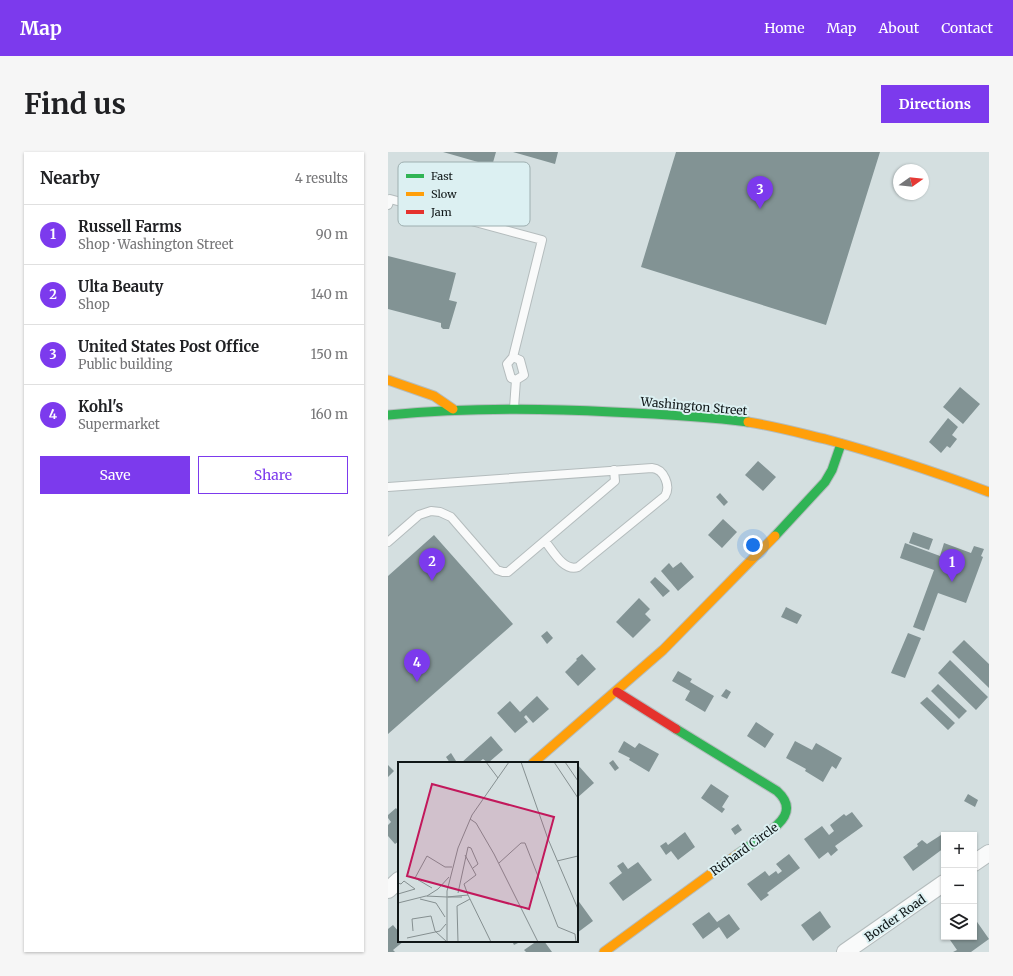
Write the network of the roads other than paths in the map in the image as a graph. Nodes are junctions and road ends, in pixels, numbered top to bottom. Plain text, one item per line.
1 (398, 201) edge
2 (388, 205) edge
3 (490, 226) edge
4 (513, 357) junction
5 (388, 380) edge
6 (516, 380) junction
7 (514, 408) junction
8 (453, 409) junction
9 (388, 415) edge
10 (841, 444) junction
11 (614, 470) junction
12 (388, 487) edge
13 (989, 492) edge
14 (545, 541) junction
15 (388, 542) edge
16 (617, 692) junction
17 (534, 762) edge
18 (989, 853) edge
19 (977, 861) edge
20 (398, 881) edge
21 (941, 886) edge
22 (388, 890) edge
23 (604, 952) edge
24 (846, 952) edge

1 - 2 lane
3 - 4 lane
4 - 6 lane
4 - 6 lane
5 - 8 street
6 - 7 lane
7 - 8 street, Washington Street
7 - 10 street, Washington Street
8 - 9 street, Washington Street
10 - 13 street, Washington Street
10 - 16 street
11 - 12 lane
11 - 14 lane
11 - 14 lane
14 - 15 lane
16 - 17 street
16 - 23 street, Richard Circle
18 - 19 street
20 - 22 street
21 - 24 street, Border Road

